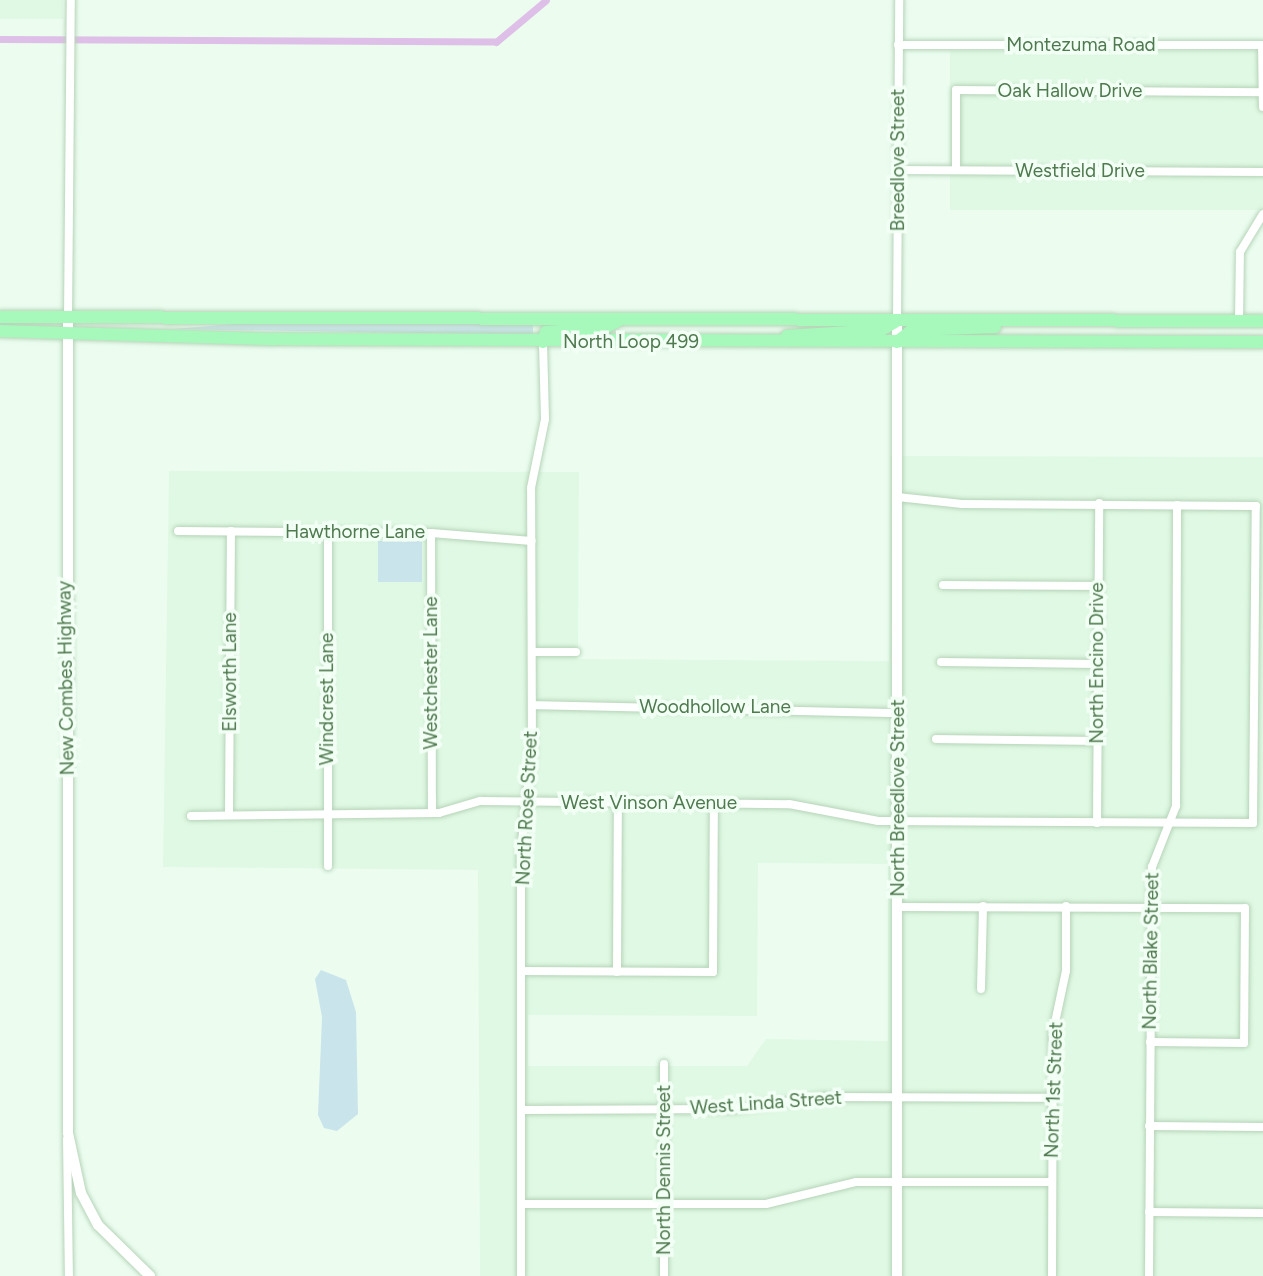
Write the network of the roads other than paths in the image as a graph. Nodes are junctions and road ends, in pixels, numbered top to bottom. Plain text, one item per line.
1 (71, 0) edge
2 (899, 0) edge
3 (898, 45) junction
4 (1263, 45) edge
5 (1263, 92) edge
6 (1263, 107) edge
7 (898, 170) junction
8 (956, 170) junction
9 (1263, 172) edge
10 (1263, 214) edge
11 (0, 317) edge
12 (68, 319) junction
13 (621, 319) junction
14 (897, 321) junction
15 (1030, 321) junction
16 (1239, 321) junction
17 (1263, 321) edge
18 (0, 331) edge
19 (68, 334) junction
20 (543, 342) junction
21 (759, 342) junction
22 (897, 342) junction
23 (1240, 342) junction
24 (1263, 342) edge
25 (897, 497) junction
26 (1099, 503) junction
27 (1177, 505) junction
28 (178, 531) dead end
29 (230, 531) junction
30 (328, 533) junction
31 (431, 533) junction
32 (531, 541) junction
33 (943, 585) dead end
34 (1098, 586) junction
35 (532, 652) junction
36 (576, 652) dead end
37 (941, 662) dead end
38 (1098, 664) junction
39 (532, 705) junction
40 (897, 713) junction
41 (936, 739) dead end
42 (1097, 741) junction
43 (526, 802) junction
44 (618, 803) junction
45 (713, 803) junction
46 (229, 813) junction
47 (327, 813) junction
48 (432, 813) junction
49 (191, 816) dead end
50 (898, 821) junction
51 (1097, 822) junction
52 (1168, 823) junction
53 (328, 866) dead end
54 (983, 906) junction
55 (1066, 906) junction
56 (899, 907) junction
57 (1151, 908) junction
58 (522, 971) junction
59 (617, 972) junction
60 (981, 989) dead end
61 (1150, 1042) junction
62 (664, 1064) dead end
63 (899, 1097) junction
64 (1053, 1098) junction
65 (521, 1110) junction
66 (665, 1110) junction
67 (1149, 1126) junction
68 (1263, 1127) edge
69 (68, 1133) junction
70 (898, 1182) junction
71 (1051, 1182) junction
72 (664, 1202) junction
73 (521, 1204) junction
74 (1149, 1212) junction
75 (1263, 1213) edge
76 (69, 1276) edge
77 (150, 1276) edge
78 (521, 1276) edge
79 (664, 1276) edge
80 (897, 1276) edge
81 (1052, 1276) edge
82 (1149, 1276) edge

1 - 12 street, New Combes Highway
2 - 3 street, Breedlove Street
3 - 4 street, Montezuma Road
3 - 7 street, Breedlove Street
4 - 5 street
5 - 6 street
5 - 8 street, Oak Hallow Drive
7 - 8 street, Westfield Drive
7 - 14 street, Breedlove Street
8 - 9 street, Westfield Drive
10 - 16 street
11 - 12 main road, North Loop 499
12 - 13 main road, North Loop 499
12 - 19 street, New Combes Highway
13 - 14 main road, North Loop 499
13 - 20 main road
14 - 15 main road, North Loop 499
14 - 21 main road
14 - 22 street, North Breedlove Street
15 - 16 main road, North Loop 499
15 - 22 main road
16 - 17 main road, North Loop 499
16 - 23 main road
18 - 19 main road, North Loop 499
19 - 20 main road, North Loop 499
19 - 69 street, New Combes Highway
20 - 21 main road, North Loop 499
20 - 32 street, North Rose Street
21 - 22 main road, North Loop 499
22 - 23 main road, North Loop 499
22 - 25 street, North Breedlove Street
23 - 24 main road, North Loop 499
25 - 26 street
25 - 40 street, North Breedlove Street
26 - 27 street
26 - 34 street, North Encino Drive
27 - 52 street, North Blake Street
27 - 52 street, West Vinson Avenue
28 - 29 street, Hawthorne Lane
29 - 30 street, Hawthorne Lane
29 - 46 street, Elsworth Lane
30 - 31 street, Hawthorne Lane
30 - 47 street, Windcrest Lane
31 - 32 street, Hawthorne Lane
31 - 48 street, Westchester Lane
32 - 35 street, North Rose Street
33 - 34 street
34 - 38 street, North Encino Drive
35 - 36 street
35 - 39 street, North Rose Street
37 - 38 street
38 - 42 street, North Encino Drive
39 - 40 street, Woodhollow Lane
39 - 43 street, North Rose Street
40 - 50 street, North Breedlove Street
41 - 42 street
42 - 51 street, North Encino Drive
43 - 44 street, West Vinson Avenue
43 - 48 street, West Vinson Avenue
43 - 58 street, North Rose Street
44 - 45 street, West Vinson Avenue
44 - 59 street
45 - 50 street, West Vinson Avenue
45 - 59 street
46 - 47 street, West Vinson Avenue
46 - 49 street, West Vinson Avenue
47 - 48 street, West Vinson Avenue
47 - 53 street, Windcrest Lane
50 - 51 street, West Vinson Avenue
50 - 56 street, North Breedlove Street
51 - 52 street, West Vinson Avenue
52 - 57 street, North Blake Street
54 - 55 street
54 - 56 street
54 - 60 street
55 - 57 street
55 - 64 street, North 1st Street
56 - 63 street, North Breedlove Street
57 - 61 street, North Blake Street
57 - 61 street
58 - 59 street
58 - 65 street, North Rose Street
61 - 67 street, North Blake Street
62 - 66 street, North Dennis Street
63 - 64 street, West Linda Street
63 - 66 street, West Linda Street
63 - 70 street, North Breedlove Street
64 - 71 street, North 1st Street
65 - 66 street, West Linda Street
65 - 73 street, North Rose Street
66 - 72 street, North Dennis Street
67 - 68 street
67 - 74 street, North Blake Street
69 - 76 street
69 - 77 street, New Combes Highway
70 - 71 street
70 - 72 street
70 - 80 street, North Breedlove Street
71 - 81 street, North 1st Street
72 - 73 street
72 - 79 street, North Dennis Street
73 - 78 street, North Rose Street
74 - 75 street
74 - 82 street, North Blake Street

